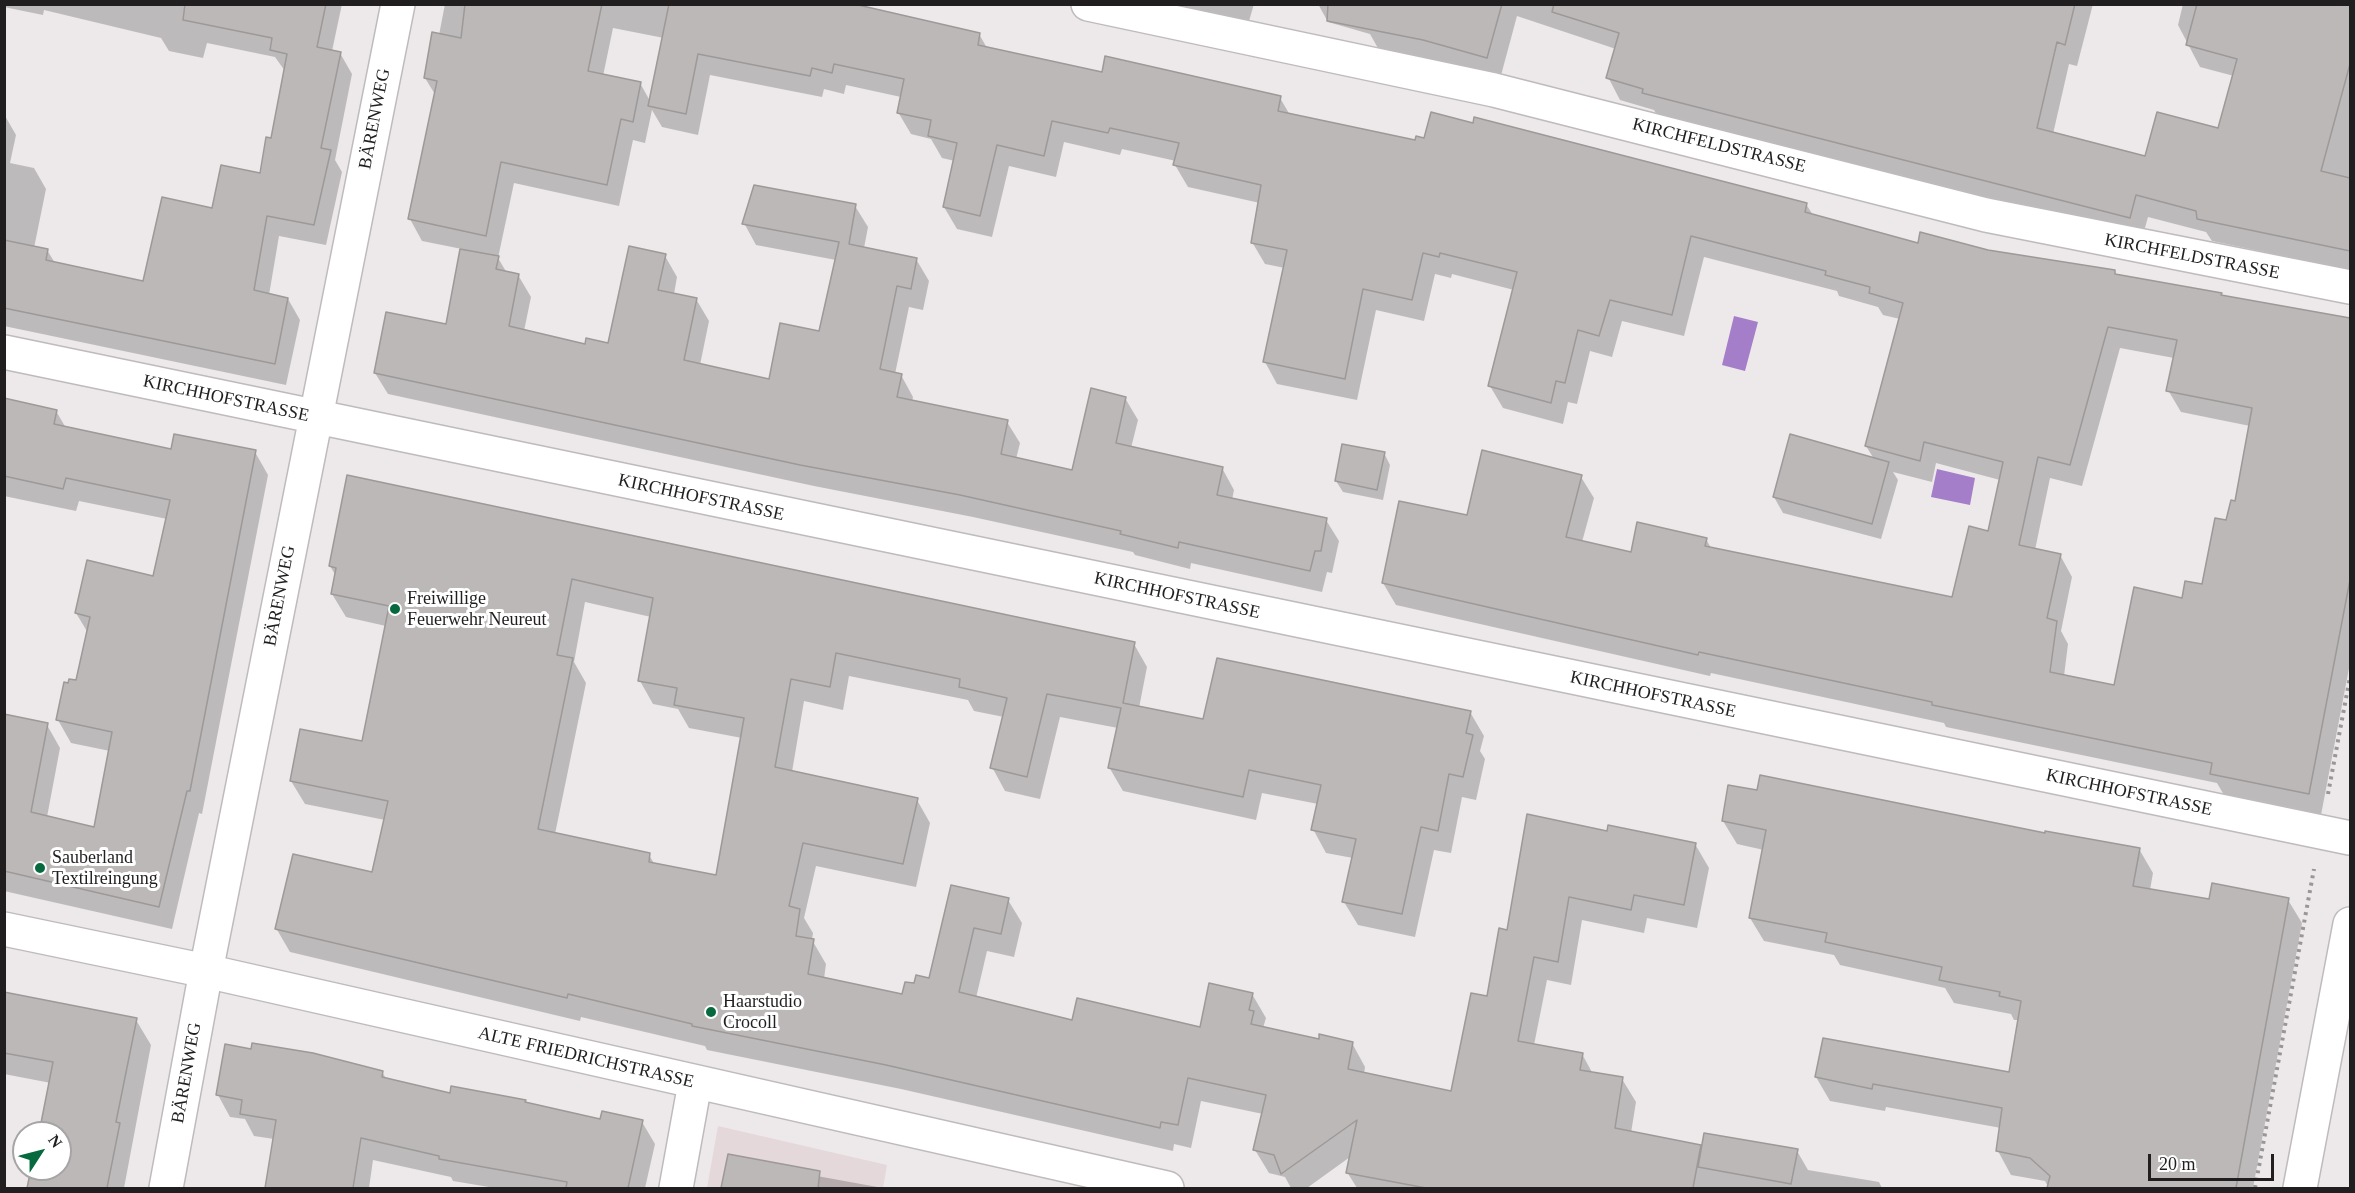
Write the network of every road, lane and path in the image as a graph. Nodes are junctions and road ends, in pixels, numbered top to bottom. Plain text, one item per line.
1 (398, 4) edge
2 (1088, 4) edge
3 (2350, 286) edge
4 (4, 352) edge
5 (316, 418) junction
6 (2350, 677) edge
7 (2336, 836) edge
8 (2350, 924) edge
9 (4, 929) edge
10 (206, 971) junction
11 (695, 1083) junction
12 (166, 1188) edge
13 (675, 1188) edge
14 (1167, 1188) edge
15 (2255, 1188) edge
16 (2300, 1188) edge

1 - 5 street, BÄRENWEG
2 - 3 street, KIRCHFELDSTRASSE
4 - 5 street, KIRCHHOFSTRASSE
5 - 7 street, KIRCHHOFSTRASSE
5 - 10 street, BÄRENWEG
6 - 7 path
7 - 15 path
8 - 16 street
9 - 10 street, ALTE FRIEDRICHSTRASSE
10 - 11 street, ALTE FRIEDRICHSTRASSE
10 - 12 street, BÄRENWEG
11 - 13 street
11 - 14 street, ALTE FRIEDRICHSTRASSE

